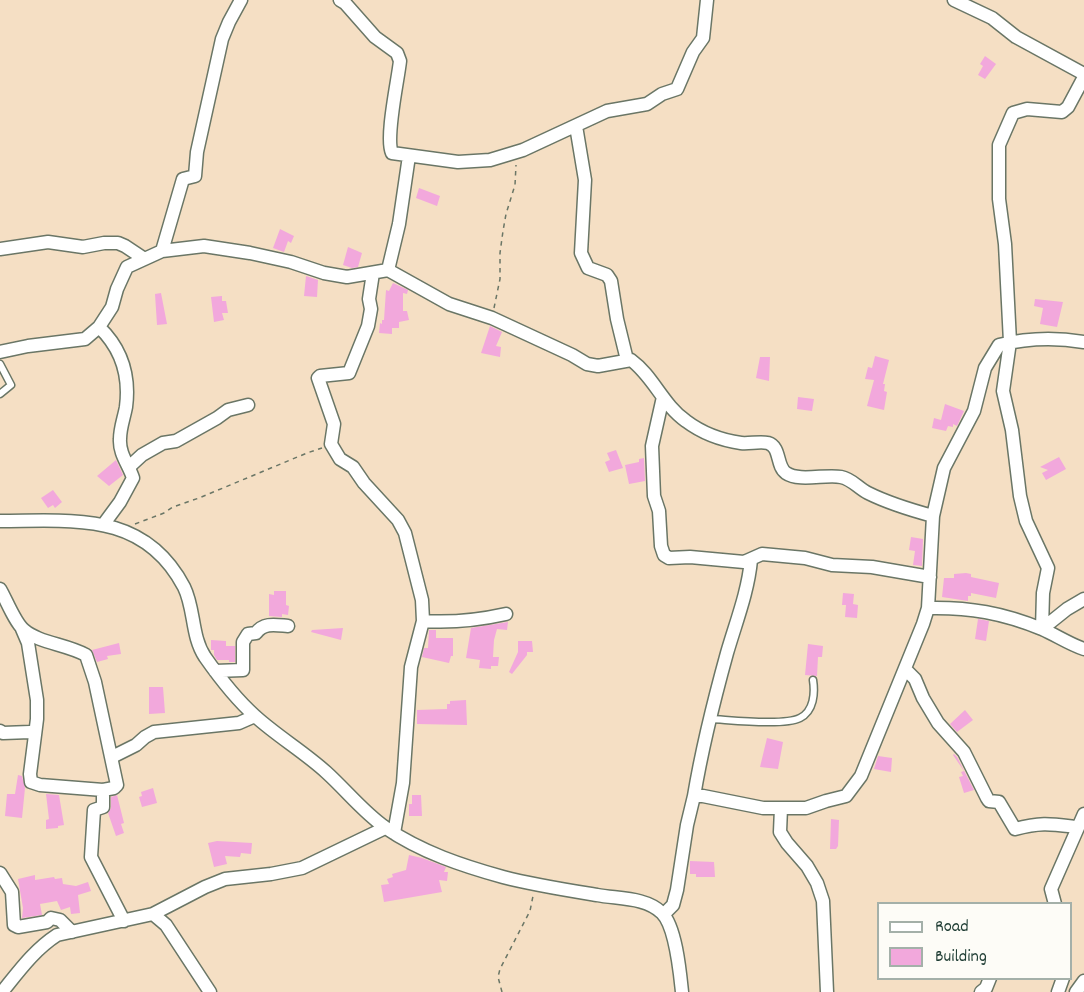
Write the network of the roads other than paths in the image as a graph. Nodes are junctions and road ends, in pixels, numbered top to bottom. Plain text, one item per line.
1 (241, 0) edge
2 (340, 0) edge
3 (707, 0) edge
4 (954, 0) edge
5 (1084, 75) edge
6 (576, 126) junction
7 (409, 156) junction
8 (0, 249) edge
9 (162, 251) junction
10 (143, 258) junction
11 (388, 270) junction
12 (373, 273) junction
13 (99, 327) junction
14 (1010, 342) junction
15 (1084, 342) edge
16 (0, 352) edge
17 (627, 360) junction
18 (0, 364) edge
19 (0, 394) edge
20 (663, 397) junction
21 (248, 405) dead end
22 (129, 466) junction
23 (933, 516) junction
24 (0, 521) edge
25 (103, 525) junction
26 (751, 560) junction
27 (930, 577) junction
28 (0, 589) edge
29 (1084, 599) edge
30 (928, 608) junction
31 (506, 614) dead end
32 (423, 621) junction
33 (288, 626) dead end
34 (1042, 629) junction
35 (22, 630) junction
36 (1084, 649) edge
37 (906, 670) junction
38 (215, 671) junction
39 (813, 680) dead end
40 (255, 716) junction
41 (711, 719) junction
42 (0, 731) edge
43 (35, 735) junction
44 (112, 757) junction
45 (103, 790) junction
46 (694, 796) junction
47 (781, 808) junction
48 (1084, 814) edge
49 (1077, 827) junction
50 (389, 830) junction
51 (0, 873) edge
52 (1055, 902) edge
53 (662, 913) junction
54 (153, 914) junction
55 (124, 921) junction
56 (72, 932) junction
57 (989, 980) edge
58 (1084, 981) edge
59 (2, 992) edge
60 (210, 992) edge
61 (682, 992) edge
62 (827, 992) edge
63 (981, 992) edge
64 (1076, 992) edge

1 - 9 street
2 - 7 street
3 - 6 street
4 - 5 street
5 - 14 street
6 - 7 street
6 - 17 street
7 - 11 street
8 - 10 street
9 - 10 street
9 - 12 street
10 - 13 street
11 - 12 street
11 - 17 street
12 - 32 street
13 - 16 street
13 - 22 street
14 - 15 street
14 - 23 street
14 - 34 street
17 - 20 street
18 - 19 lane
20 - 23 street
20 - 26 street
21 - 22 street
22 - 25 street
23 - 27 street
24 - 25 street
25 - 38 street
26 - 27 street
26 - 41 street
27 - 30 street
28 - 35 street
29 - 34 street
30 - 34 street
30 - 37 street
31 - 32 street
32 - 50 street
33 - 38 street
34 - 36 street
35 - 43 street
35 - 44 street
37 - 47 street
37 - 49 street
38 - 40 street
39 - 41 lane
40 - 44 street
40 - 50 street
41 - 46 street
42 - 43 street
43 - 45 street
44 - 45 street
45 - 55 street
46 - 47 street
46 - 53 street
47 - 62 street
48 - 49 street
49 - 52 street
50 - 53 street
50 - 54 street
51 - 56 street
53 - 61 street
54 - 55 street
54 - 60 street
55 - 56 street
56 - 59 street
57 - 63 street
58 - 64 street

